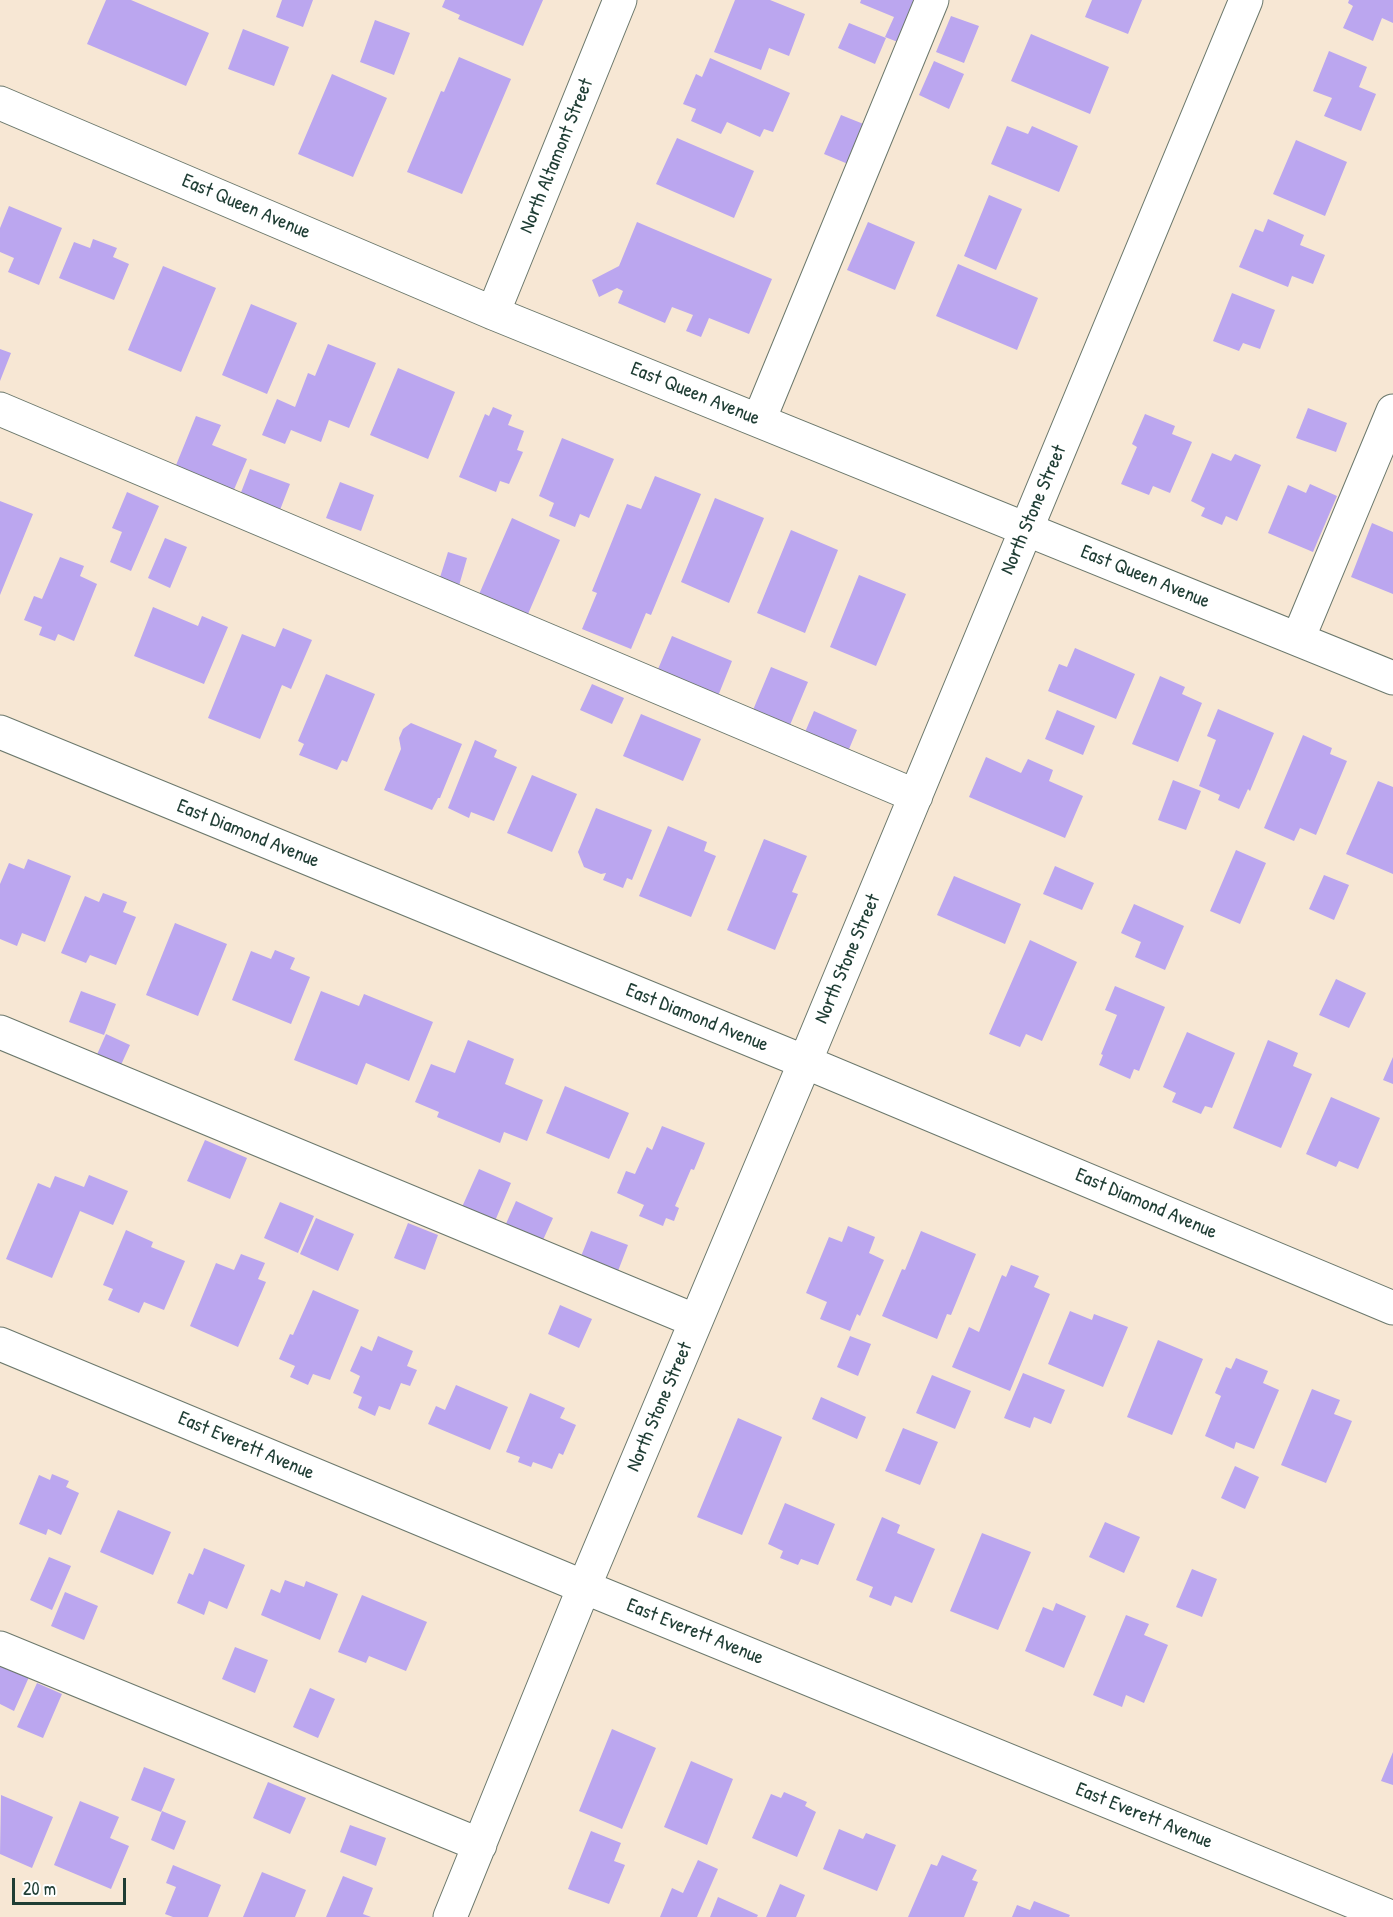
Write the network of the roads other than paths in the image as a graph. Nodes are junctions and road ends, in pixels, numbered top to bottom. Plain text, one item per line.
1 (620, 0) edge
2 (932, 0) edge
3 (1246, 0) edge
4 (0, 102) edge
5 (493, 313) junction
6 (0, 409) edge
7 (1393, 411) edge
8 (759, 420) junction
9 (1027, 528) junction
10 (1298, 639) junction
11 (1393, 678) edge
12 (0, 732) edge
13 (916, 796) junction
14 (0, 1032) edge
15 (806, 1062) junction
16 (1393, 1308) edge
17 (696, 1321) junction
18 (0, 1344) edge
19 (584, 1587) junction
20 (0, 1648) edge
21 (480, 1845) junction
22 (450, 1917) edge
23 (1391, 1917) edge

1 - 5 street, North Altamont Street
2 - 8 street
3 - 9 street, North Stone Street
4 - 5 street, East Queen Avenue
5 - 8 street, East Queen Avenue
6 - 13 street
7 - 10 street
8 - 9 street, East Queen Avenue
9 - 10 street, East Queen Avenue
9 - 13 street, North Stone Street
10 - 11 street, East Queen Avenue
12 - 15 street, East Diamond Avenue
13 - 15 street, North Stone Street
14 - 17 street
15 - 16 street, East Diamond Avenue
15 - 17 street, North Stone Street
17 - 19 street, North Stone Street
18 - 19 street, East Everett Avenue
19 - 21 street, North Stone Street
19 - 23 street, East Everett Avenue
20 - 21 street
21 - 22 street, North Stone Street

